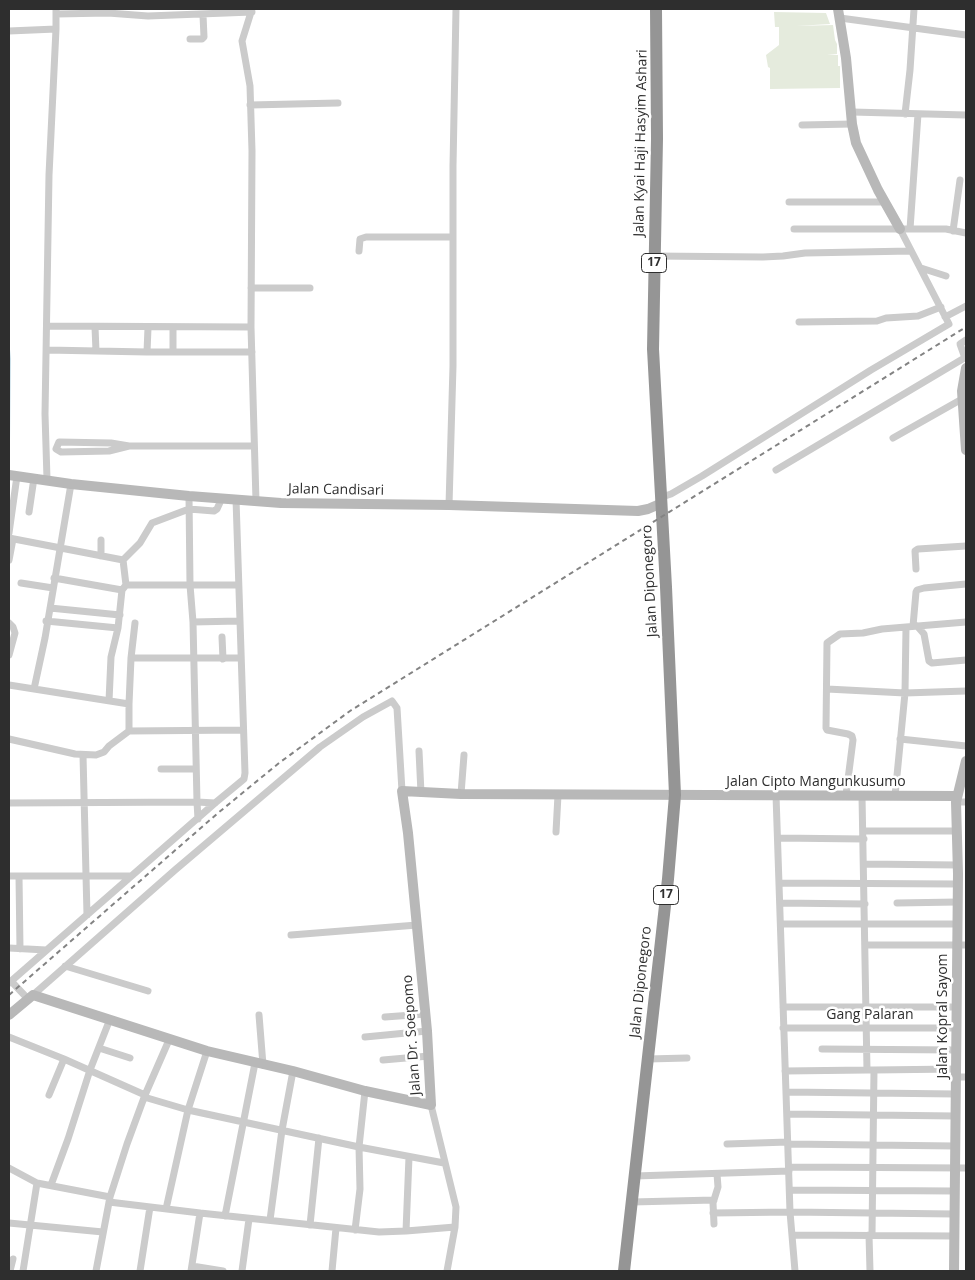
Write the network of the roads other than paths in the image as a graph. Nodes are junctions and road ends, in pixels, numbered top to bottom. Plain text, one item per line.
1 (456, 9) edge
2 (656, 9) edge
3 (914, 9) edge
4 (252, 10) edge
5 (56, 12) edge
6 (148, 12) edge
7 (839, 13) edge
8 (203, 15) junction
9 (912, 28) junction
10 (56, 29) junction
11 (9, 31) edge
12 (966, 35) edge
13 (190, 40) dead end
14 (338, 103) dead end
15 (250, 105) junction
16 (852, 112) junction
17 (904, 114) junction
18 (918, 114) junction
19 (966, 115) edge
20 (852, 124) junction
21 (802, 125) dead end
22 (960, 180) dead end
23 (789, 202) dead end
24 (884, 202) junction
25 (794, 229) dead end
26 (905, 229) junction
27 (953, 231) junction
28 (966, 233) edge
29 (453, 237) junction
30 (359, 251) dead end
31 (911, 251) junction
32 (654, 256) junction
33 (921, 268) junction
34 (946, 276) dead end
35 (251, 288) junction
36 (310, 288) dead end
37 (966, 306) edge
38 (941, 308) junction
39 (945, 316) junction
40 (799, 322) dead end
41 (47, 326) junction
42 (95, 327) junction
43 (173, 327) junction
44 (251, 327) junction
45 (148, 328) junction
46 (966, 340) edge
47 (47, 350) junction
48 (96, 351) junction
49 (148, 352) junction
50 (173, 352) junction
51 (252, 352) junction
52 (966, 361) edge
53 (962, 399) junction
54 (893, 438) dead end
55 (47, 446) junction
56 (253, 446) junction
57 (966, 450) edge
58 (776, 470) dead end
59 (13, 475) edge
60 (34, 478) junction
61 (47, 479) junction
62 (71, 484) junction
63 (236, 499) junction
64 (662, 500) junction
65 (256, 501) junction
66 (189, 503) junction
67 (449, 505) junction
68 (29, 512) dead end
69 (662, 517) joint
70 (10, 537) edge
71 (101, 540) dead end
72 (966, 546) edge
73 (60, 548) junction
74 (101, 556) junction
75 (9, 560) edge
76 (123, 560) junction
77 (916, 569) dead end
78 (54, 578) junction
79 (20, 583) dead end
80 (190, 584) junction
81 (966, 584) edge
82 (238, 585) junction
83 (124, 587) junction
84 (53, 588) junction
85 (50, 608) junction
86 (120, 615) junction
87 (46, 621) junction
88 (239, 621) junction
89 (192, 622) junction
90 (966, 622) edge
91 (9, 623) edge
92 (135, 623) dead end
93 (912, 627) junction
94 (118, 628) junction
95 (222, 636) dead end
96 (9, 655) edge
97 (131, 658) junction
98 (193, 658) junction
99 (240, 658) junction
100 (223, 659) junction
101 (966, 660) edge
102 (9, 685) edge
103 (34, 689) junction
104 (827, 689) junction
105 (966, 691) edge
106 (905, 693) junction
107 (109, 701) junction
108 (129, 704) junction
109 (195, 730) junction
110 (243, 730) junction
111 (129, 731) junction
112 (9, 739) edge
113 (900, 739) junction
114 (966, 746) edge
115 (419, 751) dead end
116 (83, 755) junction
117 (464, 755) dead end
118 (966, 761) edge
119 (161, 769) dead end
120 (196, 769) junction
121 (402, 791) junction
122 (420, 793) junction
123 (461, 794) junction
124 (558, 795) junction
125 (675, 795) junction
126 (776, 795) junction
127 (846, 795) junction
128 (862, 796) junction
129 (895, 796) junction
130 (960, 800) edge
131 (197, 802) junction
132 (9, 803) edge
133 (215, 803) junction
134 (84, 804) junction
135 (198, 819) junction
136 (556, 832) dead end
137 (960, 834) edge
138 (863, 835) junction
139 (778, 838) junction
140 (864, 864) junction
141 (960, 874) edge
142 (9, 876) edge
143 (19, 876) junction
144 (131, 876) junction
145 (86, 877) junction
146 (779, 883) junction
147 (864, 883) junction
148 (957, 902) junction
149 (780, 903) junction
150 (897, 903) dead end
151 (864, 904) junction
152 (87, 915) junction
153 (781, 924) junction
154 (865, 924) junction
155 (957, 924) junction
156 (417, 925) junction
157 (291, 935) dead end
158 (961, 945) edge
159 (865, 946) junction
160 (9, 948) edge
161 (20, 949) junction
162 (46, 950) junction
163 (65, 966) junction
164 (10, 982) edge
165 (148, 991) dead end
166 (30, 997) junction
167 (783, 1007) junction
168 (865, 1007) junction
169 (956, 1007) junction
170 (426, 1014) junction
171 (9, 1015) edge
172 (259, 1015) dead end
173 (385, 1017) dead end
174 (110, 1020) junction
175 (960, 1023) edge
176 (783, 1028) junction
177 (866, 1028) junction
178 (427, 1031) junction
179 (9, 1037) edge
180 (365, 1037) dead end
181 (169, 1040) junction
182 (99, 1048) junction
183 (822, 1049) dead end
184 (867, 1049) junction
185 (956, 1050) junction
186 (207, 1051) junction
187 (429, 1056) junction
188 (130, 1058) dead end
189 (687, 1058) dead end
190 (64, 1059) junction
191 (648, 1059) junction
192 (383, 1060) dead end
193 (259, 1064) junction
194 (90, 1070) junction
195 (870, 1070) junction
196 (293, 1071) junction
197 (785, 1071) junction
198 (959, 1075) edge
199 (365, 1091) junction
200 (786, 1092) junction
201 (873, 1093) junction
202 (956, 1094) junction
203 (49, 1095) dead end
204 (145, 1096) junction
205 (431, 1105) junction
206 (188, 1110) junction
207 (787, 1114) junction
208 (872, 1115) junction
209 (956, 1116) junction
210 (242, 1122) junction
211 (282, 1130) junction
212 (319, 1138) junction
213 (788, 1143) junction
214 (727, 1144) dead end
215 (873, 1146) junction
216 (956, 1146) junction
217 (360, 1147) junction
218 (409, 1157) junction
219 (444, 1163) junction
220 (9, 1168) edge
221 (872, 1168) junction
222 (966, 1168) edge
223 (789, 1169) junction
224 (955, 1169) junction
225 (717, 1174) junction
226 (635, 1176) junction
227 (37, 1182) junction
228 (51, 1185) junction
229 (790, 1190) junction
230 (872, 1191) junction
231 (954, 1191) junction
232 (110, 1199) junction
233 (714, 1200) junction
234 (632, 1202) junction
235 (150, 1207) junction
236 (166, 1209) junction
237 (790, 1212) junction
238 (200, 1213) junction
239 (714, 1213) junction
240 (872, 1213) junction
241 (954, 1214) junction
242 (225, 1216) junction
243 (249, 1219) junction
244 (270, 1220) junction
245 (9, 1223) edge
246 (714, 1224) dead end
247 (31, 1225) junction
248 (310, 1225) junction
249 (455, 1227) junction
250 (336, 1228) junction
251 (356, 1230) junction
252 (103, 1232) junction
253 (406, 1232) junction
254 (792, 1235) junction
255 (871, 1235) junction
256 (954, 1236) junction
257 (13, 1259) dead end
258 (191, 1269) edge
259 (10, 1271) edge
260 (23, 1271) edge
261 (96, 1271) edge
262 (140, 1271) edge
263 (223, 1271) edge
264 (242, 1271) edge
265 (332, 1271) edge
266 (447, 1271) edge
267 (624, 1271) edge
268 (794, 1271) edge
269 (870, 1271) edge
270 (954, 1271) edge

1 - 29 street
2 - 32 highway, Jalan Kyai Haji Hasyim Ashari / 17
3 - 9 street
4 - 8 street
4 - 15 street
5 - 6 street
5 - 10 street
6 - 8 street
7 - 9 street
7 - 16 street
8 - 13 street
9 - 12 street
9 - 17 street
10 - 11 street
10 - 41 street
14 - 15 street
15 - 35 street
16 - 17 street
16 - 20 street
17 - 18 street
18 - 19 street
18 - 26 street
20 - 21 street
20 - 24 street
22 - 27 street
23 - 24 street
24 - 26 street
25 - 26 street
26 - 27 street
26 - 31 street
27 - 28 street
29 - 30 street
29 - 67 street
31 - 32 street
31 - 33 street
32 - 64 highway, Jalan Kyai Haji Hasyim Ashari / 17
33 - 34 street
33 - 38 street
35 - 36 street
35 - 44 street
37 - 39 street
38 - 39 street
38 - 40 street
39 - 64 street
41 - 42 street
41 - 47 street
42 - 45 street
42 - 48 street
43 - 44 street
43 - 45 street
43 - 50 street
44 - 51 street
45 - 49 street
46 - 52 street
47 - 48 street
47 - 55 street
48 - 49 street
49 - 50 street
50 - 51 street
51 - 56 street
52 - 53 street
52 - 58 street
53 - 54 street
53 - 57 street
55 - 56 street
55 - 61 street
56 - 65 street
59 - 60 street, Jalan Candisari
59 - 70 street
60 - 61 street, Jalan Candisari
60 - 68 street
61 - 62 street, Jalan Candisari
62 - 66 street, Jalan Candisari
62 - 73 street
63 - 65 street, Jalan Candisari
63 - 66 street, Jalan Candisari
63 - 82 street
64 - 67 street, Jalan Candisari
64 - 69 highway, Jalan Kyai Haji Hasyim Ashari / 17
65 - 67 street, Jalan Candisari
66 - 76 street
66 - 80 street
69 - 125 highway, Jalan Diponegoro / 17
70 - 73 street
70 - 75 street
71 - 74 street
72 - 77 street
73 - 74 street
73 - 78 street
74 - 76 street
76 - 83 street
78 - 83 street
78 - 84 street
79 - 84 street
80 - 82 street
80 - 83 street
80 - 89 street
81 - 93 street
82 - 88 street
83 - 86 street
84 - 85 street
85 - 86 street
85 - 87 street
86 - 94 street
87 - 94 street
87 - 103 street
88 - 89 street
88 - 99 street
89 - 98 street
90 - 93 street
91 - 96 street
92 - 97 street
93 - 101 street
93 - 104 street
93 - 106 street
94 - 107 street
95 - 100 street
97 - 98 street
97 - 108 street
98 - 100 street
98 - 109 street
99 - 100 street
99 - 110 street
102 - 103 street
103 - 107 street
104 - 106 street
104 - 127 street
105 - 106 street
106 - 113 street
107 - 108 street
108 - 111 street
109 - 110 street
109 - 111 street
109 - 120 street
110 - 133 street
111 - 116 street
112 - 116 street
113 - 114 street
113 - 129 street
115 - 122 street
116 - 134 street
117 - 123 street
118 - 130 street, Jalan Kopral Sayom
119 - 120 street
120 - 131 street
121 - 122 street
121 - 156 street, Jalan Dr. Soepomo
121 - 163 street
122 - 123 street
123 - 124 street
124 - 125 street
124 - 136 street
125 - 126 street, Jalan Cipto Mangunkusumo
125 - 191 highway, Jalan Diponegoro / 17
126 - 127 street, Jalan Cipto Mangunkusumo
126 - 139 street
127 - 128 street, Jalan Cipto Mangunkusumo
128 - 129 street, Jalan Cipto Mangunkusumo
128 - 138 street
129 - 130 street, Jalan Cipto Mangunkusumo
130 - 137 street, Jalan Kopral Sayom
131 - 133 street
131 - 134 street
131 - 135 street
132 - 134 street
133 - 135 street
134 - 145 street
135 - 144 street
137 - 138 street
137 - 141 street, Jalan Kopral Sayom
138 - 139 street
138 - 140 street
139 - 146 street
140 - 141 street
140 - 147 street
141 - 147 street
141 - 148 street, Jalan Kopral Sayom
142 - 143 street
143 - 145 street
143 - 161 street
144 - 145 street
144 - 152 street
145 - 152 street
146 - 147 street
146 - 149 street
147 - 151 street
148 - 150 street
148 - 155 street, Jalan Kopral Sayom
149 - 151 street
149 - 153 street
151 - 154 street
152 - 162 street
153 - 154 street
153 - 167 street
154 - 155 street
154 - 159 street
155 - 158 street, Jalan Kopral Sayom
156 - 157 street
156 - 170 street, Jalan Dr. Soepomo
158 - 159 street
158 - 169 street, Jalan Kopral Sayom
159 - 168 street
160 - 161 street
161 - 162 street
162 - 164 street
163 - 165 street
163 - 166 street
164 - 166 street
166 - 171 street
166 - 174 street, Jalan Dr. Soepomo
167 - 168 street
167 - 176 street
168 - 169 street
168 - 177 street
169 - 175 street, Jalan Kopral Sayom
170 - 173 street
170 - 178 street, Jalan Dr. Soepomo
172 - 193 street
174 - 181 street, Jalan Dr. Soepomo
174 - 182 street
175 - 177 street, Gang Palaran
175 - 185 street, Jalan Kopral Sayom
176 - 177 street, Gang Palaran
176 - 197 street
177 - 184 street
178 - 180 street
178 - 187 street, Jalan Dr. Soepomo
179 - 190 street
181 - 186 street, Jalan Dr. Soepomo
181 - 204 street
182 - 188 street
182 - 194 street
183 - 184 street
184 - 185 street
184 - 195 street
185 - 198 street, Jalan Kopral Sayom
186 - 193 street, Jalan Dr. Soepomo
186 - 206 street
187 - 192 street
187 - 205 street, Jalan Dr. Soepomo
189 - 191 street
190 - 194 street
190 - 203 street
191 - 226 highway, Jalan Diponegoro / 17
193 - 196 street, Jalan Dr. Soepomo
193 - 210 street
194 - 204 street
194 - 228 street
195 - 197 street
195 - 198 street
195 - 201 street
196 - 199 street, Jalan Dr. Soepomo
196 - 211 street
197 - 200 street
198 - 202 street, Jalan Kopral Sayom
199 - 205 street, Jalan Dr. Soepomo
199 - 217 street
200 - 201 street
200 - 207 street
201 - 202 street
201 - 208 street
202 - 209 street, Jalan Kopral Sayom
204 - 206 street
204 - 232 street
205 - 219 street
206 - 210 street
206 - 236 street
207 - 208 street
207 - 213 street
208 - 209 street
208 - 215 street
209 - 216 street, Jalan Kopral Sayom
210 - 211 street
210 - 242 street
211 - 212 street
211 - 244 street
212 - 217 street
212 - 248 street
213 - 214 street
213 - 215 street
213 - 223 street
215 - 216 street
215 - 221 street
216 - 224 street, Jalan Kopral Sayom
217 - 218 street
217 - 251 street
218 - 219 street
218 - 253 street
219 - 249 street
220 - 227 street
221 - 223 street
221 - 224 street
221 - 230 street
222 - 224 street
223 - 225 street
223 - 229 street
224 - 231 street, Jalan Kopral Sayom
225 - 226 street
225 - 233 street
226 - 234 highway, Jalan Diponegoro / 17
227 - 228 street
227 - 247 street
228 - 232 street
229 - 230 street
229 - 237 street
230 - 231 street
230 - 240 street
231 - 241 street, Jalan Kopral Sayom
232 - 235 street
232 - 252 street
233 - 234 street
233 - 239 street
234 - 267 highway, Jalan Diponegoro / 17
235 - 236 street
235 - 262 street
236 - 238 street
237 - 239 street
237 - 240 street
237 - 254 street
238 - 242 street
238 - 258 street
239 - 246 street
240 - 241 street
240 - 255 street
241 - 256 street, Jalan Kopral Sayom
242 - 243 street
243 - 244 street
243 - 264 street
244 - 248 street
245 - 247 street
247 - 252 street
247 - 260 street
248 - 250 street
249 - 253 street
249 - 266 street
250 - 251 street
250 - 265 street
251 - 253 street
252 - 261 street
254 - 255 street
254 - 268 street
255 - 256 street
255 - 269 street
256 - 270 street, Jalan Kopral Sayom
257 - 259 street
258 - 263 street

